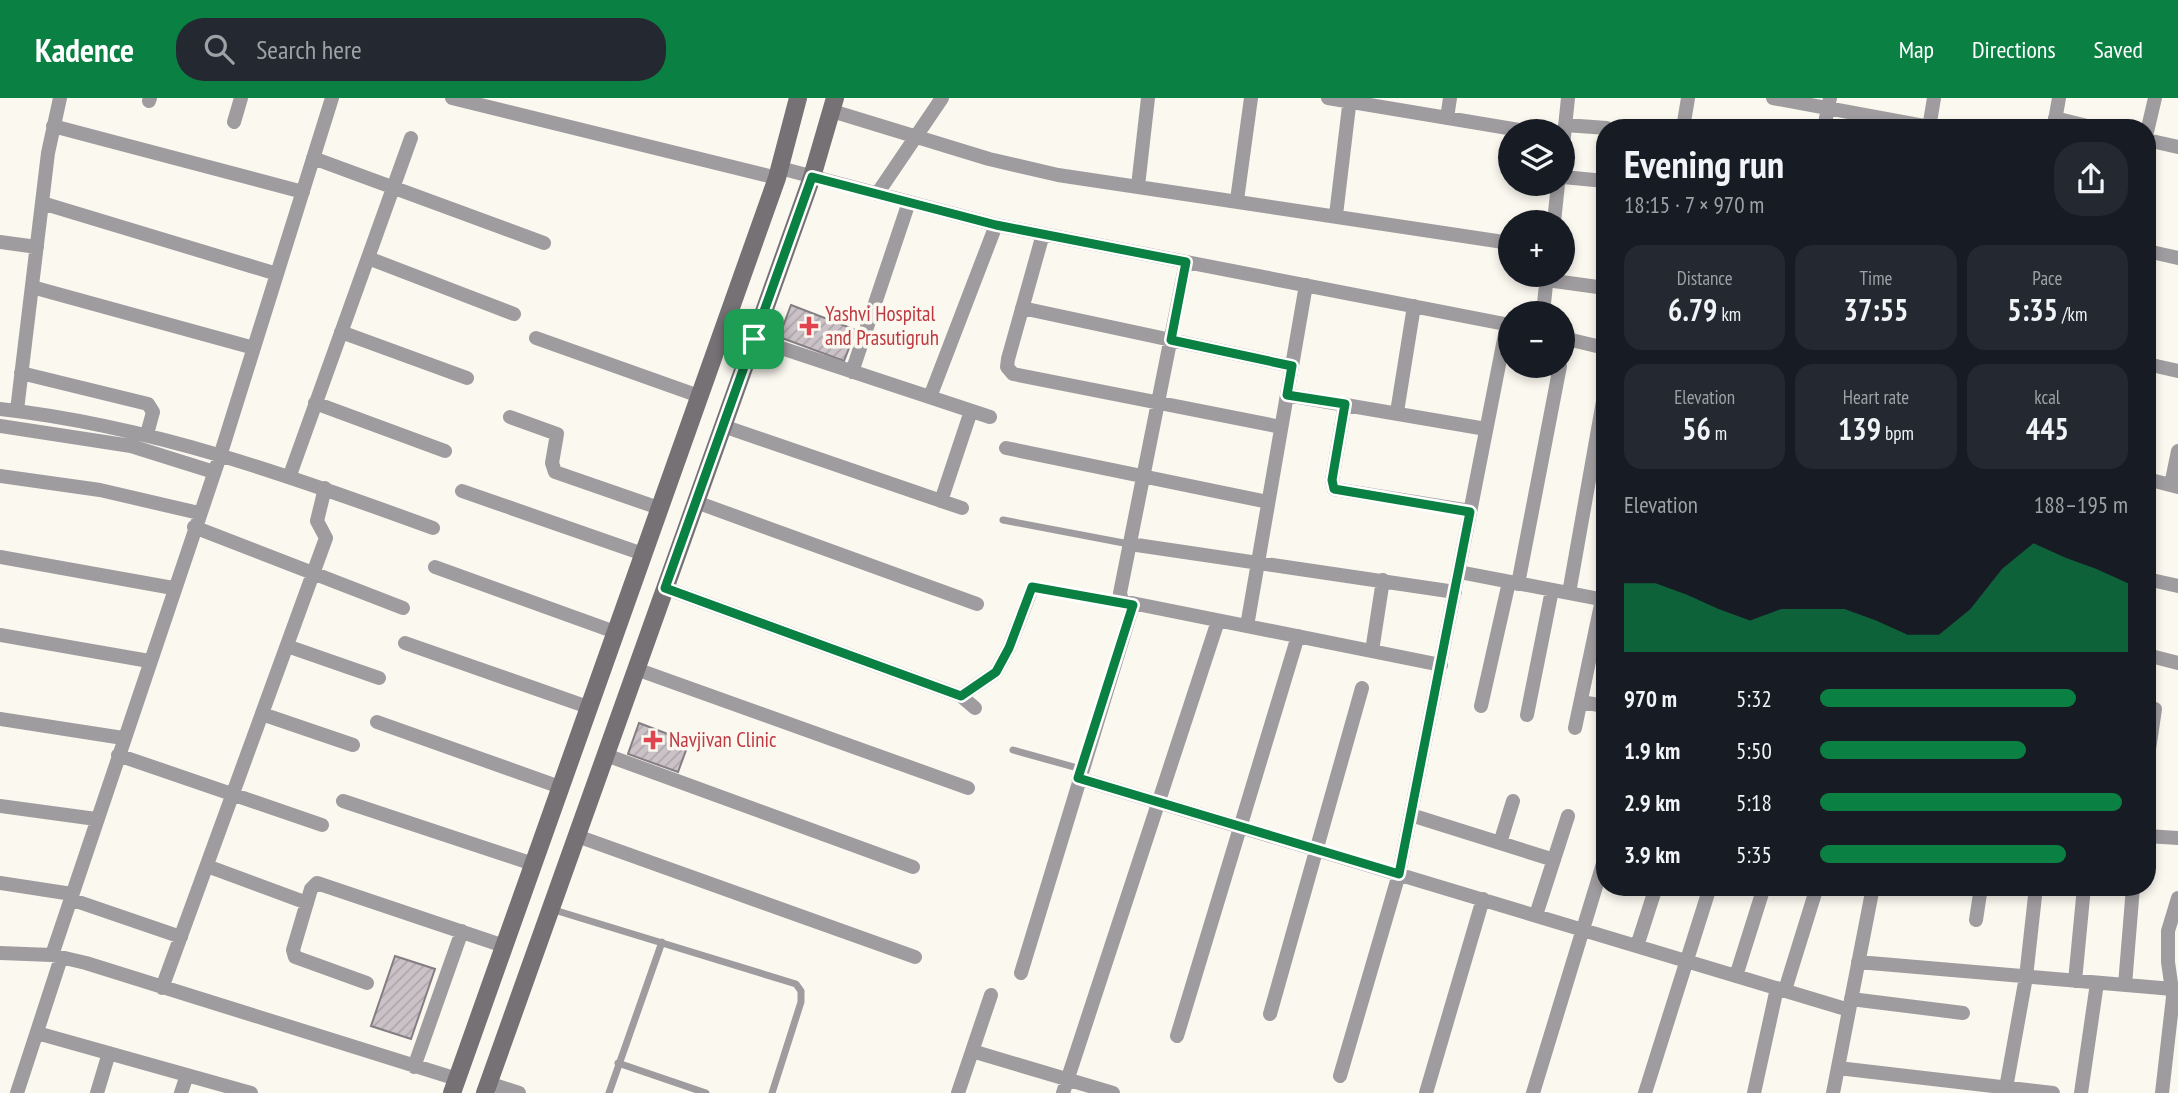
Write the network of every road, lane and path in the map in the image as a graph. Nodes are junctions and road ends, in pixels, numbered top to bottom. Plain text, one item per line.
1 (60, 98) edge
2 (241, 98) edge
3 (332, 98) edge
4 (452, 98) edge
5 (799, 98) edge
6 (943, 98) edge
7 (1148, 98) edge
8 (1251, 98) edge
9 (1328, 98) edge
10 (1450, 98) edge
11 (1568, 98) edge
12 (1688, 98) edge
13 (1773, 98) edge
14 (1934, 98) edge
15 (2059, 98) edge
16 (2155, 98) edge
17 (1350, 100) edge
18 (1829, 103) edge
19 (833, 104) edge
20 (1447, 118) junction
21 (1566, 119) edge
22 (1684, 119) edge
23 (1897, 119) edge
24 (1932, 119) edge
25 (2055, 119) edge
26 (2150, 119) edge
27 (234, 122) dead end
28 (53, 126) junction
29 (1498, 126) edge
30 (1596, 130) edge
31 (1575, 134) edge
32 (915, 136) junction
33 (411, 138) dead end
34 (2156, 142) edge
35 (2178, 147) edge
36 (313, 158) junction
37 (778, 173) junction
38 (812, 177) junction
39 (1575, 178) edge
40 (1596, 180) edge
41 (1138, 186) junction
42 (393, 188) junction
43 (303, 192) junction
44 (877, 194) junction
45 (1237, 200) junction
46 (909, 202) junction
47 (42, 203) junction
48 (1336, 215) junction
49 (996, 225) junction
50 (1043, 234) junction
51 (1498, 241) edge
52 (0, 242) edge
53 (544, 243) dead end
54 (37, 247) junction
55 (2156, 253) edge
56 (368, 258) junction
57 (2178, 258) edge
58 (1186, 262) junction
59 (277, 274) junction
60 (1575, 282) edge
61 (1306, 285) junction
62 (1596, 286) edge
63 (32, 287) junction
64 (1414, 306) junction
65 (1022, 308) junction
66 (514, 314) dead end
67 (1498, 322) edge
68 (341, 332) junction
69 (536, 338) dead end
70 (754, 339) junction
71 (1171, 340) junction
72 (1575, 344) edge
73 (1596, 347) edge
74 (254, 348) junction
75 (1292, 366) junction
76 (2156, 366) edge
77 (2178, 371) edge
78 (852, 372) junction
79 (1498, 372) edge
80 (21, 373) junction
81 (467, 378) dead end
82 (1557, 378) edge
83 (1287, 395) junction
84 (699, 396) junction
85 (930, 397) junction
86 (315, 403) junction
87 (1159, 404) junction
88 (1345, 404) junction
89 (0, 408) edge
90 (17, 410) junction
91 (971, 411) junction
92 (1397, 412) junction
93 (510, 417) dead end
94 (990, 417) dead end
95 (0, 426) edge
96 (723, 426) junction
97 (1282, 427) junction
98 (1486, 429) junction
99 (147, 434) junction
100 (1596, 441) edge
101 (1006, 448) dead end
102 (445, 451) dead end
103 (2178, 451) edge
104 (220, 453) junction
105 (214, 472) junction
106 (290, 475) junction
107 (0, 476) edge
108 (1144, 477) junction
109 (2156, 481) edge
110 (2175, 486) edge
111 (325, 488) junction
112 (462, 491) dead end
113 (941, 501) junction
114 (696, 502) junction
115 (1268, 502) junction
116 (659, 508) junction
117 (962, 508) dead end
118 (1470, 512) junction
119 (199, 513) junction
120 (1003, 520) dead end
121 (194, 527) junction
122 (433, 528) dead end
123 (1130, 544) junction
124 (643, 554) junction
125 (0, 557) edge
126 (1258, 561) junction
127 (435, 567) dead end
128 (1459, 572) junction
129 (313, 574) junction
130 (1383, 580) junction
131 (2156, 582) edge
132 (1513, 583) junction
133 (2178, 586) edge
134 (1032, 587) joint
135 (173, 588) junction
136 (665, 588) junction
137 (1552, 590) junction
138 (1455, 592) junction
139 (1569, 593) junction
140 (1596, 598) edge
141 (1127, 603) junction
142 (977, 604) dead end
143 (403, 608) dead end
144 (1218, 621) junction
145 (1247, 626) junction
146 (615, 632) junction
147 (0, 635) edge
148 (1596, 635) edge
149 (1298, 636) junction
150 (405, 643) dead end
151 (287, 646) junction
152 (1373, 651) junction
153 (2156, 657) edge
154 (149, 661) junction
155 (2178, 663) edge
156 (1441, 665) junction
157 (636, 669) junction
158 (379, 678) dead end
159 (1362, 688) dead end
160 (961, 696) junction
161 (1581, 702) junction
162 (1596, 704) edge
163 (1481, 706) dead end
164 (588, 708) junction
165 (975, 708) dead end
166 (262, 714) junction
167 (1528, 715) dead end
168 (0, 719) edge
169 (377, 722) dead end
170 (1575, 728) dead end
171 (123, 738) junction
172 (353, 745) dead end
173 (1013, 750) dead end
174 (118, 755) junction
175 (606, 755) junction
176 (1079, 773) junction
177 (560, 787) junction
178 (968, 788) dead end
179 (232, 796) junction
180 (343, 801) dead end
181 (1161, 802) junction
182 (1513, 802) dead end
183 (0, 807) edge
184 (1411, 815) junction
185 (1568, 816) dead end
186 (96, 819) junction
187 (322, 825) dead end
188 (1239, 825) junction
189 (577, 836) junction
190 (2156, 837) edge
191 (2178, 838) edge
192 (1500, 843) junction
193 (1315, 848) junction
194 (1554, 860) junction
195 (533, 864) junction
196 (207, 866) junction
197 (913, 867) dead end
198 (1399, 874) junction
199 (0, 883) edge
200 (1596, 890) edge
201 (1653, 896) edge
202 (1707, 896) edge
203 (1762, 896) edge
204 (1814, 896) edge
205 (1871, 896) edge
206 (1979, 896) edge
207 (2035, 896) edge
208 (2083, 896) edge
209 (2132, 896) edge
210 (71, 897) junction
211 (2178, 898) edge
212 (1483, 899) junction
213 (307, 903) junction
214 (551, 909) junction
215 (1536, 915) junction
216 (1976, 920) dead end
217 (1585, 930) junction
218 (462, 931) junction
219 (181, 937) junction
220 (662, 942) junction
221 (504, 946) junction
222 (1637, 946) junction
223 (0, 953) edge
224 (57, 956) junction
225 (915, 957) dead end
226 (1687, 961) junction
227 (1858, 962) junction
228 (1021, 973) dead end
229 (1736, 976) junction
230 (2026, 977) junction
231 (2075, 981) junction
232 (367, 983) dead end
233 (2097, 983) junction
234 (2125, 985) junction
235 (162, 988) junction
236 (1781, 989) junction
237 (2173, 989) junction
238 (991, 995) dead end
239 (1850, 1004) junction
240 (1963, 1013) dead end
241 (1270, 1014) dead end
242 (37, 1033) junction
243 (1177, 1036) dead end
244 (972, 1051) junction
245 (109, 1053) junction
246 (618, 1063) junction
247 (414, 1067) junction
248 (1838, 1068) junction
249 (187, 1075) junction
250 (1340, 1076) dead end
251 (454, 1086) edge
252 (1066, 1086) edge
253 (487, 1088) edge
254 (2006, 1088) junction
255 (17, 1093) edge
256 (97, 1093) edge
257 (181, 1093) edge
258 (251, 1093) edge
259 (519, 1093) edge
260 (609, 1093) edge
261 (706, 1093) edge
262 (772, 1093) edge
263 (957, 1093) edge
264 (1113, 1093) edge
265 (1426, 1093) edge
266 (1533, 1093) edge
267 (1645, 1093) edge
268 (1754, 1093) edge
269 (1833, 1093) edge
270 (2053, 1093) edge
271 (2081, 1093) edge
272 (2162, 1093) edge

1 - 28 street
2 - 27 street
3 - 36 street
4 - 37 street
5 - 37 main road
6 - 32 street
7 - 41 street
8 - 45 street
9 - 17 street
10 - 20 street
11 - 21 street
12 - 22 street
13 - 18 street
14 - 24 street
15 - 25 street
16 - 26 street
17 - 20 street
17 - 48 street
18 - 23 street
19 - 32 street
19 - 38 main road
20 - 29 street
28 - 43 street
28 - 47 street
30 - 31 street
32 - 41 street
32 - 44 street
33 - 42 street
34 - 35 street
36 - 42 street
36 - 43 street
37 - 38 street
37 - 84 main road
38 - 44 street
38 - 70 main road
39 - 40 street
41 - 45 street
42 - 53 street
42 - 56 street
43 - 59 street
44 - 46 street
45 - 48 street
46 - 49 street
46 - 78 street
47 - 54 street
47 - 59 street
48 - 51 street
49 - 50 street
49 - 85 street
50 - 58 street
50 - 65 street
52 - 54 street
54 - 63 street
55 - 57 street
56 - 66 street
56 - 68 street
58 - 61 street
58 - 71 street
59 - 74 street
60 - 62 street
61 - 64 street
61 - 75 street
63 - 74 street
63 - 80 street
64 - 67 street
64 - 92 street
65 - 71 street
65 - 87 street
68 - 81 street
68 - 86 street
69 - 84 street
70 - 78 street
70 - 96 main road
71 - 75 street
71 - 87 street
72 - 73 street
74 - 104 street
75 - 83 street
76 - 77 street
78 - 85 street
79 - 98 street
80 - 90 street
80 - 99 street
82 - 132 street
83 - 88 street
83 - 97 street
84 - 116 main road
85 - 91 street
86 - 102 street
86 - 106 street
87 - 97 street
87 - 108 street
88 - 92 street
88 - 118 street
89 - 90 street
90 - 99 street
91 - 94 street
91 - 113 street
92 - 98 street
93 - 116 street
95 - 105 street
96 - 113 street
96 - 114 main road
97 - 115 street
98 - 118 street
99 - 104 street
100 - 139 street
101 - 108 street
103 - 110 street
104 - 105 street
104 - 106 street
105 - 119 street
106 - 111 street
107 - 119 street
108 - 115 street
108 - 123 street
109 - 110 street
111 - 122 street
111 - 129 street
112 - 124 street
113 - 117 street
114 - 136 main road
114 - 142 street
115 - 126 street
116 - 124 main road
118 - 128 street
119 - 121 street
120 - 123 lane
121 - 129 street
121 - 135 street
123 - 126 street
123 - 141 street
124 - 146 main road
125 - 135 street
126 - 130 street
126 - 145 street
127 - 146 street
128 - 132 street
128 - 138 street
129 - 143 street
129 - 151 street
130 - 138 street
130 - 152 street
131 - 133 street
132 - 137 street
132 - 163 street
134 - 141 lane
134 - 160 street
135 - 154 street
136 - 157 main road
136 - 160 street
137 - 139 street
137 - 167 street
138 - 156 street
139 - 140 street
141 - 144 street
141 - 176 street
144 - 145 street
144 - 181 street
145 - 149 street
146 - 164 main road
147 - 154 street
148 - 161 street
149 - 152 street
149 - 188 street
150 - 164 street
151 - 158 street
151 - 166 street
152 - 156 street
153 - 155 street
154 - 171 street
156 - 184 street
157 - 175 main road
157 - 178 street
159 - 193 street
160 - 165 street
161 - 162 street
161 - 170 street
164 - 177 main road
166 - 172 street
166 - 179 street
168 - 171 street
169 - 177 street
171 - 174 street
173 - 176 lane
174 - 179 street
174 - 186 street
175 - 189 main road
175 - 197 street
176 - 181 street
176 - 228 street
177 - 195 main road
179 - 187 street
179 - 196 street
180 - 195 street
181 - 188 street
181 - 252 street
182 - 192 street
183 - 186 street
184 - 192 street
184 - 198 street
185 - 194 street
186 - 210 street
188 - 193 street
188 - 243 street
189 - 214 main road
189 - 225 street
190 - 191 street
192 - 194 street
193 - 198 street
193 - 241 street
194 - 215 street
195 - 221 main road
196 - 213 street
196 - 219 street
198 - 212 street
198 - 250 street
199 - 210 street
200 - 217 street
201 - 222 street
202 - 226 street
203 - 229 street
204 - 236 street
205 - 227 street
206 - 216 street
207 - 230 street
208 - 231 street
209 - 234 street
210 - 219 street
210 - 224 street
211 - 237 street
212 - 215 street
212 - 265 street
213 - 218 street
213 - 232 street
214 - 220 lane
214 - 253 main road
215 - 217 street
217 - 222 street
217 - 266 street
218 - 221 street
218 - 247 street
219 - 235 street
220 - 246 lane
220 - 262 lane
221 - 251 main road
222 - 226 street
223 - 224 street
224 - 235 street
224 - 242 street
226 - 229 street
226 - 267 street
227 - 230 street
227 - 239 street
229 - 236 street
230 - 231 street
230 - 254 street
231 - 233 street
233 - 234 street
233 - 271 street
234 - 237 street
235 - 247 street
236 - 239 street
236 - 268 street
237 - 272 street
238 - 244 street
239 - 240 street
239 - 248 street
242 - 245 street
242 - 255 street
244 - 252 street
244 - 263 street
245 - 249 street
245 - 256 street
246 - 260 lane
246 - 261 lane
247 - 251 street
248 - 254 street
248 - 269 street
249 - 257 street
249 - 258 street
252 - 264 street
253 - 259 street
254 - 270 street

